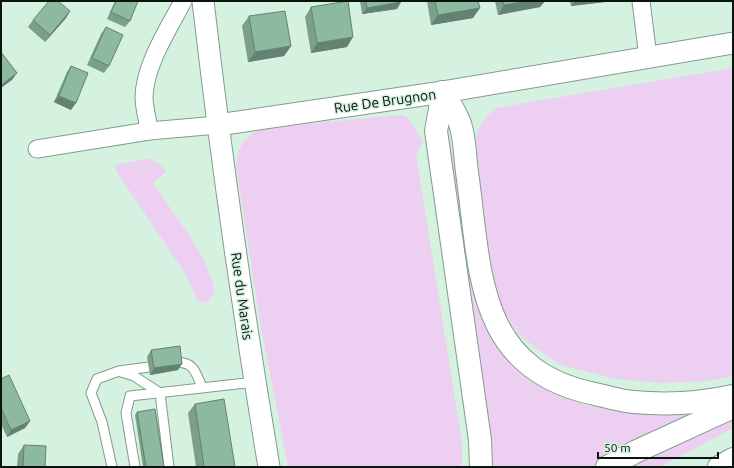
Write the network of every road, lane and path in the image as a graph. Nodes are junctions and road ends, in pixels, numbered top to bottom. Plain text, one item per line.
1 (183, 1) edge
2 (203, 1) edge
3 (641, 1) edge
4 (733, 43) edge
5 (648, 57) junction
6 (443, 92) junction
7 (218, 125) junction
8 (149, 131) junction
9 (37, 148) dead end
10 (177, 362) edge
11 (148, 366) dead end
12 (120, 371) junction
13 (255, 382) junction
14 (202, 387) junction
15 (160, 393) junction
16 (733, 396) edge
17 (733, 406) edge
18 (733, 459) edge
19 (112, 467) edge
20 (135, 467) edge
21 (169, 467) edge
22 (269, 467) edge
23 (481, 467) edge
24 (607, 467) edge
25 (720, 467) edge

1 - 8 street
2 - 7 street, Rue du Marais
3 - 5 street
4 - 5 street, Rue De Brugnon
5 - 6 street, Rue De Brugnon
6 - 7 street, Rue De Brugnon
6 - 16 highway
6 - 23 highway
7 - 8 street, Rue De Brugnon
7 - 13 street, Rue du Marais
8 - 9 street, Rue De Brugnon
10 - 14 lane
11 - 12 lane
12 - 15 lane
12 - 19 lane
13 - 14 lane
13 - 22 street, Rue du Marais
14 - 15 lane
15 - 20 lane
15 - 21 lane
17 - 24 highway
18 - 25 highway

